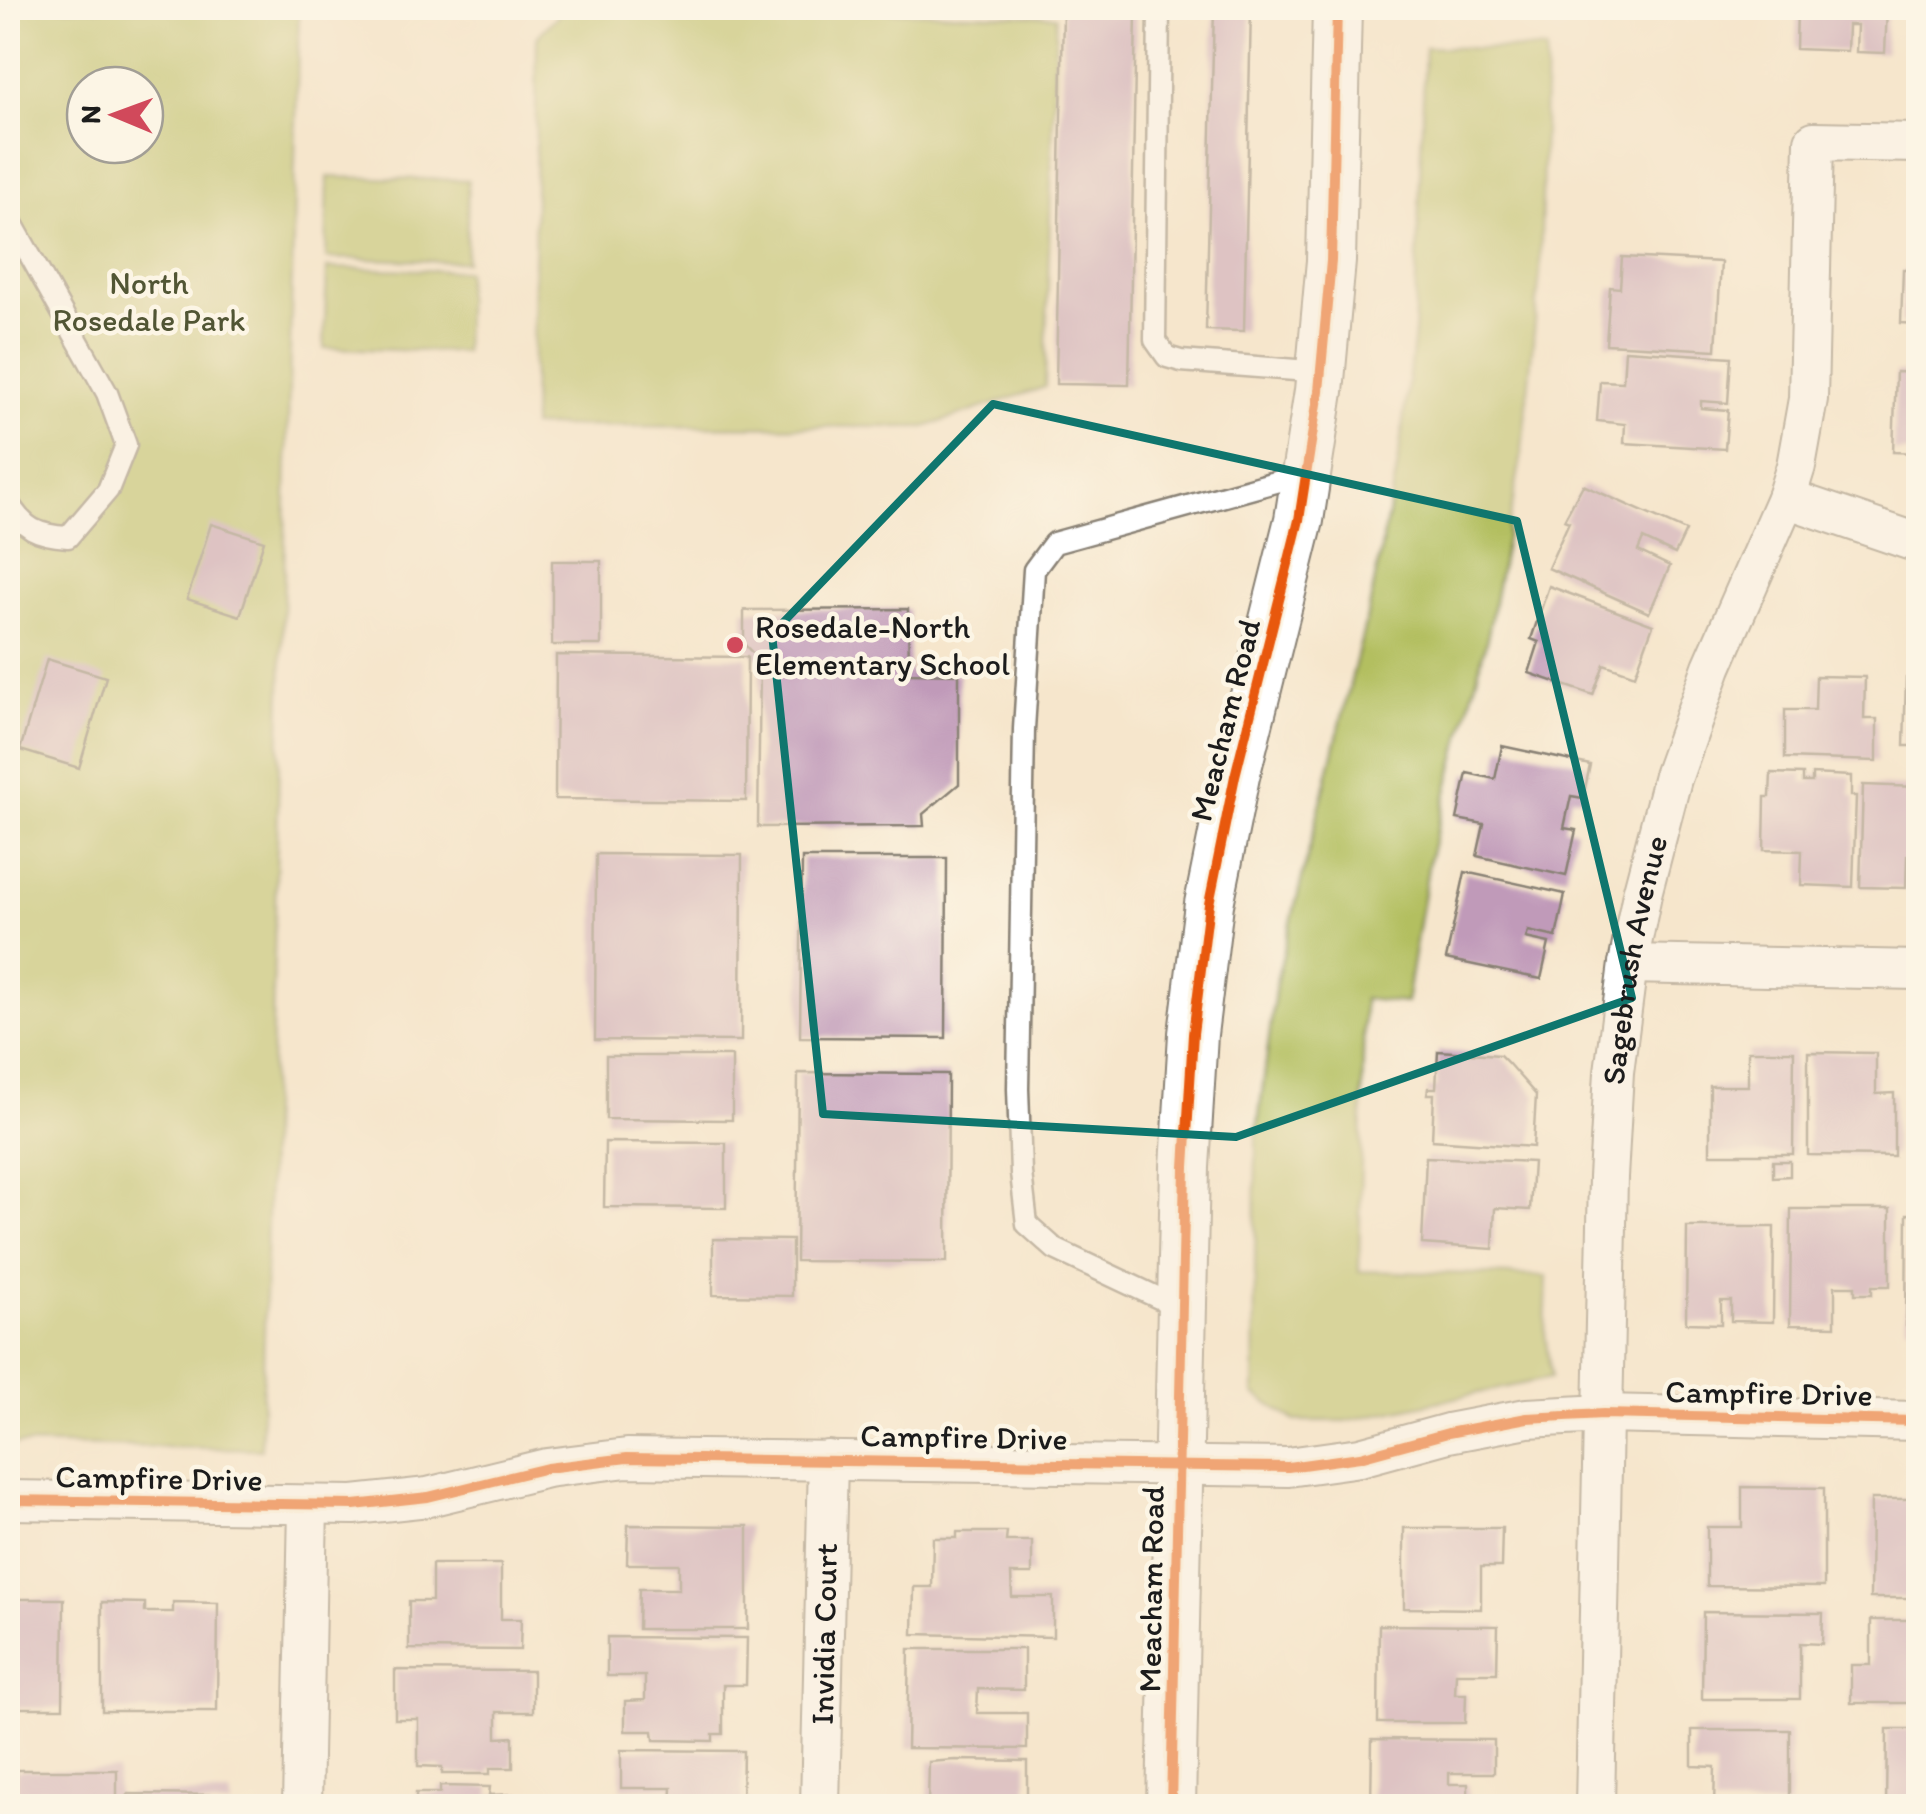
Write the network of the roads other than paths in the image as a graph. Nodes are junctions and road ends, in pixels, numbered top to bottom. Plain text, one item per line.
1 (1159, 8) edge
2 (1337, 8) edge
3 (1918, 143) edge
4 (8, 216) edge
5 (1321, 372) junction
6 (1306, 474) junction
7 (1786, 498) junction
8 (8, 502) edge
9 (1918, 543) edge
10 (1628, 964) junction
11 (1918, 970) edge
12 (1182, 1308) junction
13 (1603, 1414) junction
14 (1918, 1421) edge
15 (828, 1460) junction
16 (1179, 1466) junction
17 (8, 1500) edge
18 (308, 1506) junction
19 (302, 1806) edge
20 (820, 1806) edge
21 (1172, 1806) edge
22 (1595, 1806) edge

1 - 5 lane
2 - 5 street, Meacham Road
3 - 7 street, Sagebrush Avenue
4 - 8 lane
5 - 6 street, Meacham Road
6 - 12 street, Meacham Road
6 - 12 lane
7 - 9 street
7 - 10 street, Sagebrush Avenue
10 - 11 street
10 - 13 street, Sagebrush Avenue
12 - 16 street, Meacham Road
13 - 14 street, Campfire Drive
13 - 16 street, Campfire Drive
13 - 22 street, Sagebrush Avenue
15 - 16 street, Campfire Drive
15 - 18 street, Campfire Drive
15 - 20 street, Invidia Court
16 - 21 street, Meacham Road
17 - 18 street, Campfire Drive
18 - 19 street

